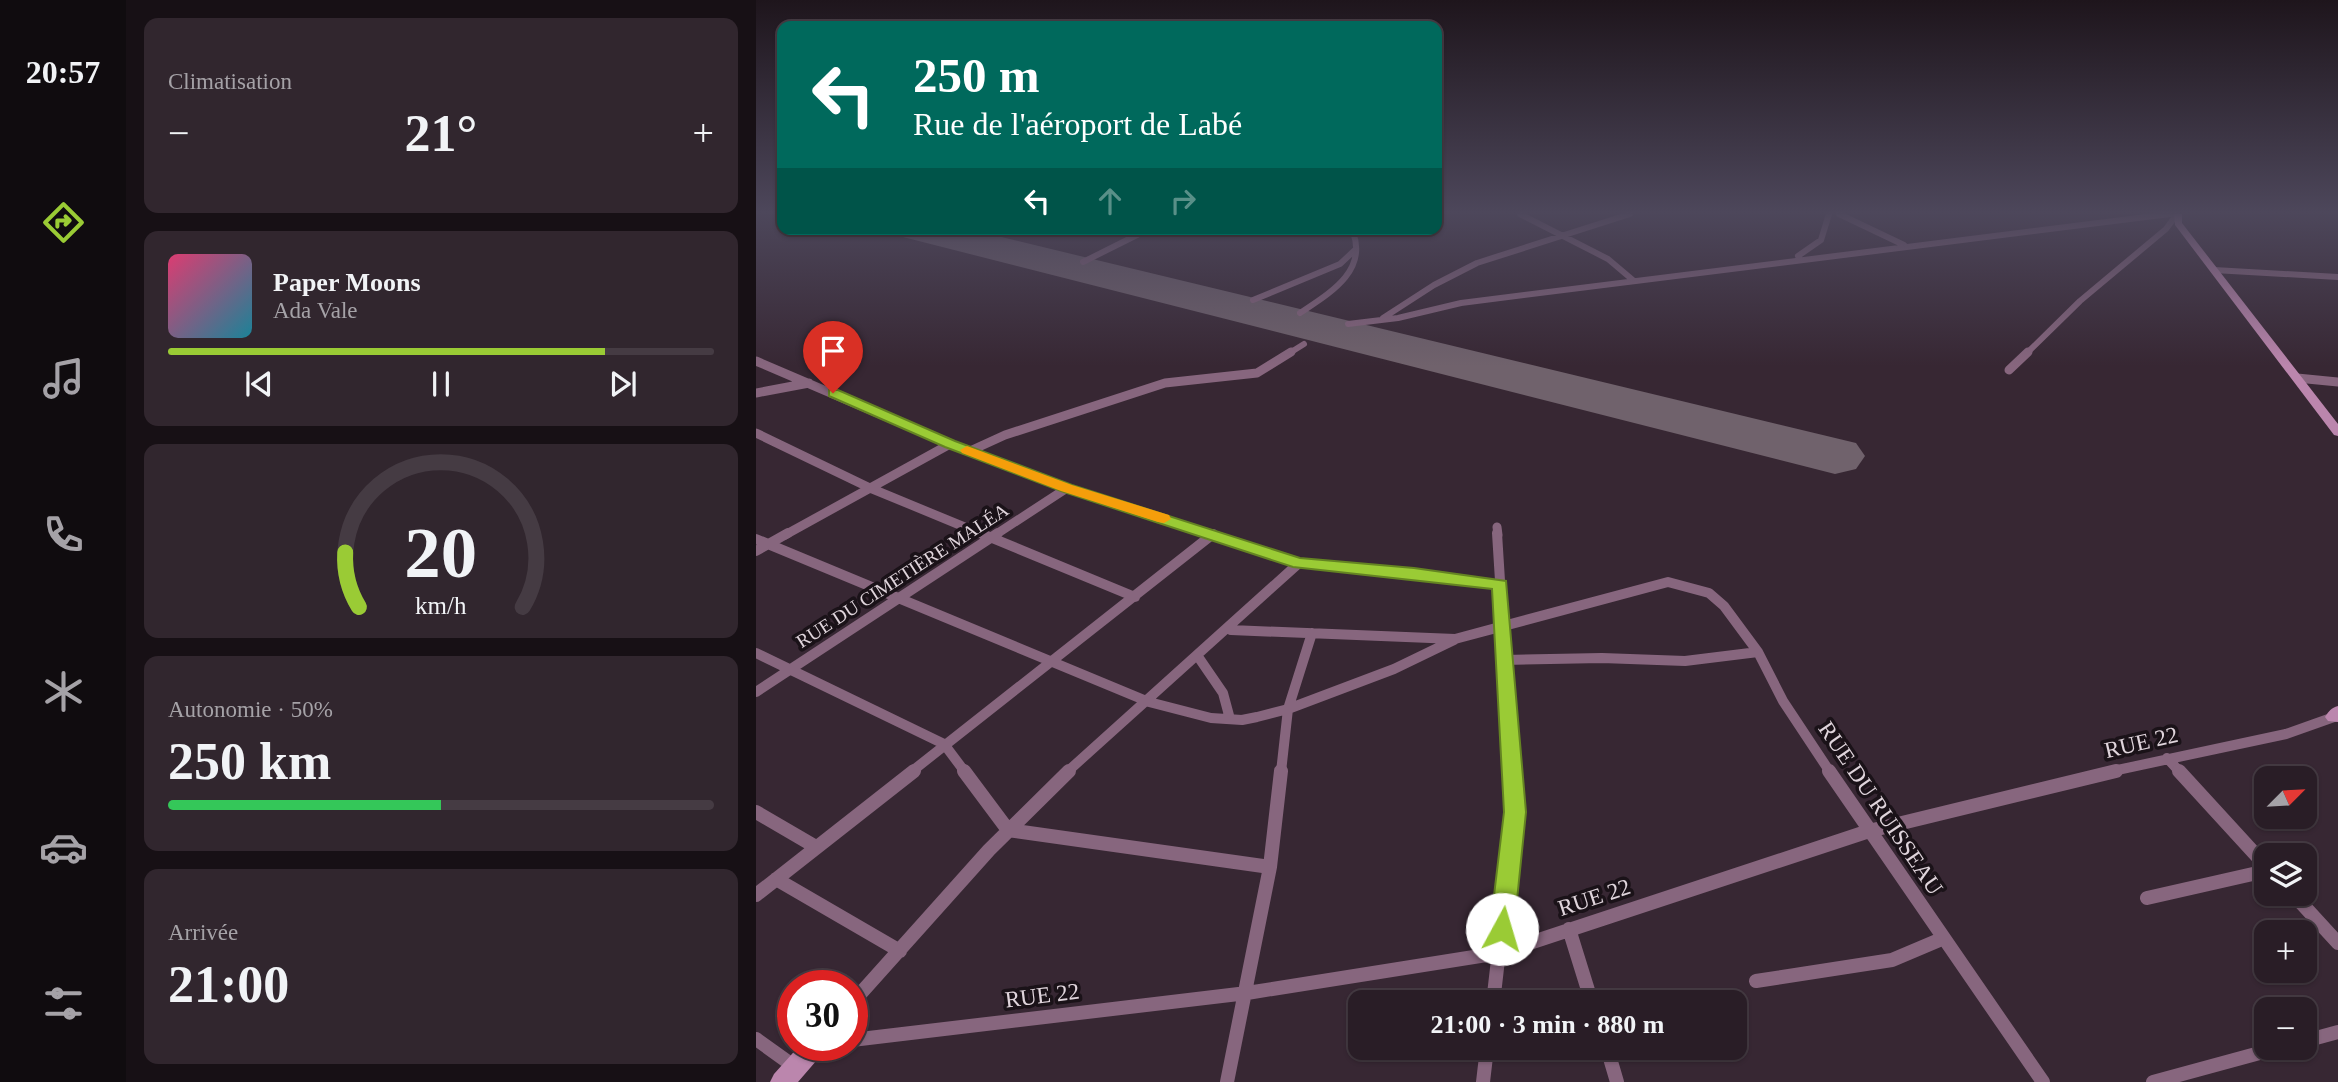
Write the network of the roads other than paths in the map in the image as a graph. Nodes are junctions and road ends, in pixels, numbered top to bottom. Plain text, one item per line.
1 (1339, 264) edge
2 (1351, 264) edge
3 (1473, 264) edge
4 (1620, 264) edge
5 (1759, 264) edge
6 (2124, 264) edge
7 (2210, 264) edge
8 (2214, 270) junction
9 (2338, 277) edge
10 (1634, 281) junction
11 (1253, 300) dead end
12 (1300, 313) dead end
13 (1377, 321) junction
14 (1348, 324) dead end
15 (1365, 328) dead end
16 (1304, 344) dead end
17 (756, 361) edge
18 (2009, 370) dead end
19 (2297, 378) junction
20 (2338, 382) edge
21 (810, 383) junction
22 (756, 393) edge
23 (2338, 432) edge
24 (756, 433) edge
25 (950, 444) junction
26 (970, 451) junction
27 (870, 488) junction
28 (1066, 488) junction
29 (1497, 527) dead end
30 (1213, 534) junction
31 (991, 537) junction
32 (756, 538) edge
33 (769, 544) junction
34 (756, 551) edge
35 (1299, 563) junction
36 (1500, 585) junction
37 (1135, 597) junction
38 (899, 598) junction
39 (1503, 626) junction
40 (1231, 630) junction
41 (1312, 633) junction
42 (1455, 639) junction
43 (1758, 652) junction
44 (756, 653) edge
45 (1199, 658) junction
46 (1505, 660) junction
47 (1051, 661) junction
48 (790, 670) junction
49 (756, 692) edge
50 (1149, 702) junction
51 (1288, 709) junction
52 (2336, 714) edge
53 (1230, 719) junction
54 (944, 744) junction
55 (2167, 758) junction
56 (756, 811) edge
57 (1008, 830) junction
58 (1869, 831) junction
59 (816, 847) junction
60 (2254, 855) edge
61 (1270, 867) junction
62 (2254, 871) edge
63 (776, 880) junction
64 (756, 895) edge
65 (2147, 898) dead end
66 (2304, 906) edge
67 (1569, 929) junction
68 (1944, 938) junction
69 (2338, 943) edge
70 (900, 951) junction
71 (1499, 953) junction
72 (1756, 981) dead end
73 (868, 986) edge
74 (1495, 990) edge
75 (1588, 990) edge
76 (1247, 993) junction
77 (2338, 1032) edge
78 (2317, 1038) edge
79 (756, 1039) edge
80 (868, 1039) edge
81 (2254, 1055) edge
82 (1486, 1060) edge
83 (1611, 1060) edge
84 (789, 1074) edge
85 (1227, 1082) edge
86 (1483, 1082) edge
87 (1617, 1082) edge
88 (2043, 1082) edge
89 (2153, 1082) edge

1 - 11 street
2 - 12 street
3 - 13 street
4 - 10 street
5 - 10 street
6 - 18 street
7 - 8 street
8 - 9 street
8 - 19 street
10 - 13 street
13 - 14 street
13 - 15 street
16 - 26 street
17 - 21 street
19 - 20 street
19 - 23 street
21 - 22 street
21 - 25 street
24 - 27 street
25 - 26 street
25 - 27 street
26 - 28 street
27 - 31 street
27 - 33 street
28 - 30 street
28 - 31 street, RUE DU CIMETIÈRE MALÉA
29 - 36 street
30 - 35 street
30 - 37 street
31 - 37 street
31 - 38 street, RUE DU CIMETIÈRE MALÉA
32 - 33 street
33 - 34 street
33 - 38 street
35 - 36 street
35 - 40 street
36 - 39 street
37 - 47 street
38 - 47 street
38 - 48 street, RUE DU CIMETIÈRE MALÉA
39 - 42 street
39 - 43 street, RUE DU RUISSEAU
39 - 46 street
40 - 41 street
40 - 45 street
41 - 42 street
41 - 51 street
42 - 51 street
43 - 46 street
43 - 58 street, RUE DU RUISSEAU
44 - 48 street
45 - 50 street
45 - 53 street
46 - 71 street
47 - 50 street
47 - 54 street
48 - 49 street, RUE DU CIMETIÈRE MALÉA
48 - 54 street
50 - 53 street
50 - 57 street
51 - 53 street
51 - 61 street
52 - 55 street, RUE 22
54 - 57 street
54 - 59 street
55 - 58 street, RUE 22
55 - 60 street
56 - 59 street
57 - 61 street
57 - 70 street
58 - 67 street, RUE 22
58 - 68 street, RUE DU RUISSEAU
59 - 63 street
61 - 76 street
62 - 65 street
63 - 64 street
63 - 70 street
66 - 69 street
67 - 71 street, RUE 22
67 - 75 street
68 - 72 street
68 - 88 street, RUE DU RUISSEAU
70 - 73 street
71 - 74 street
71 - 76 street, RUE 22
76 - 80 street, RUE 22
76 - 85 street
77 - 78 street
79 - 84 street
81 - 89 street
82 - 86 street
83 - 87 street

